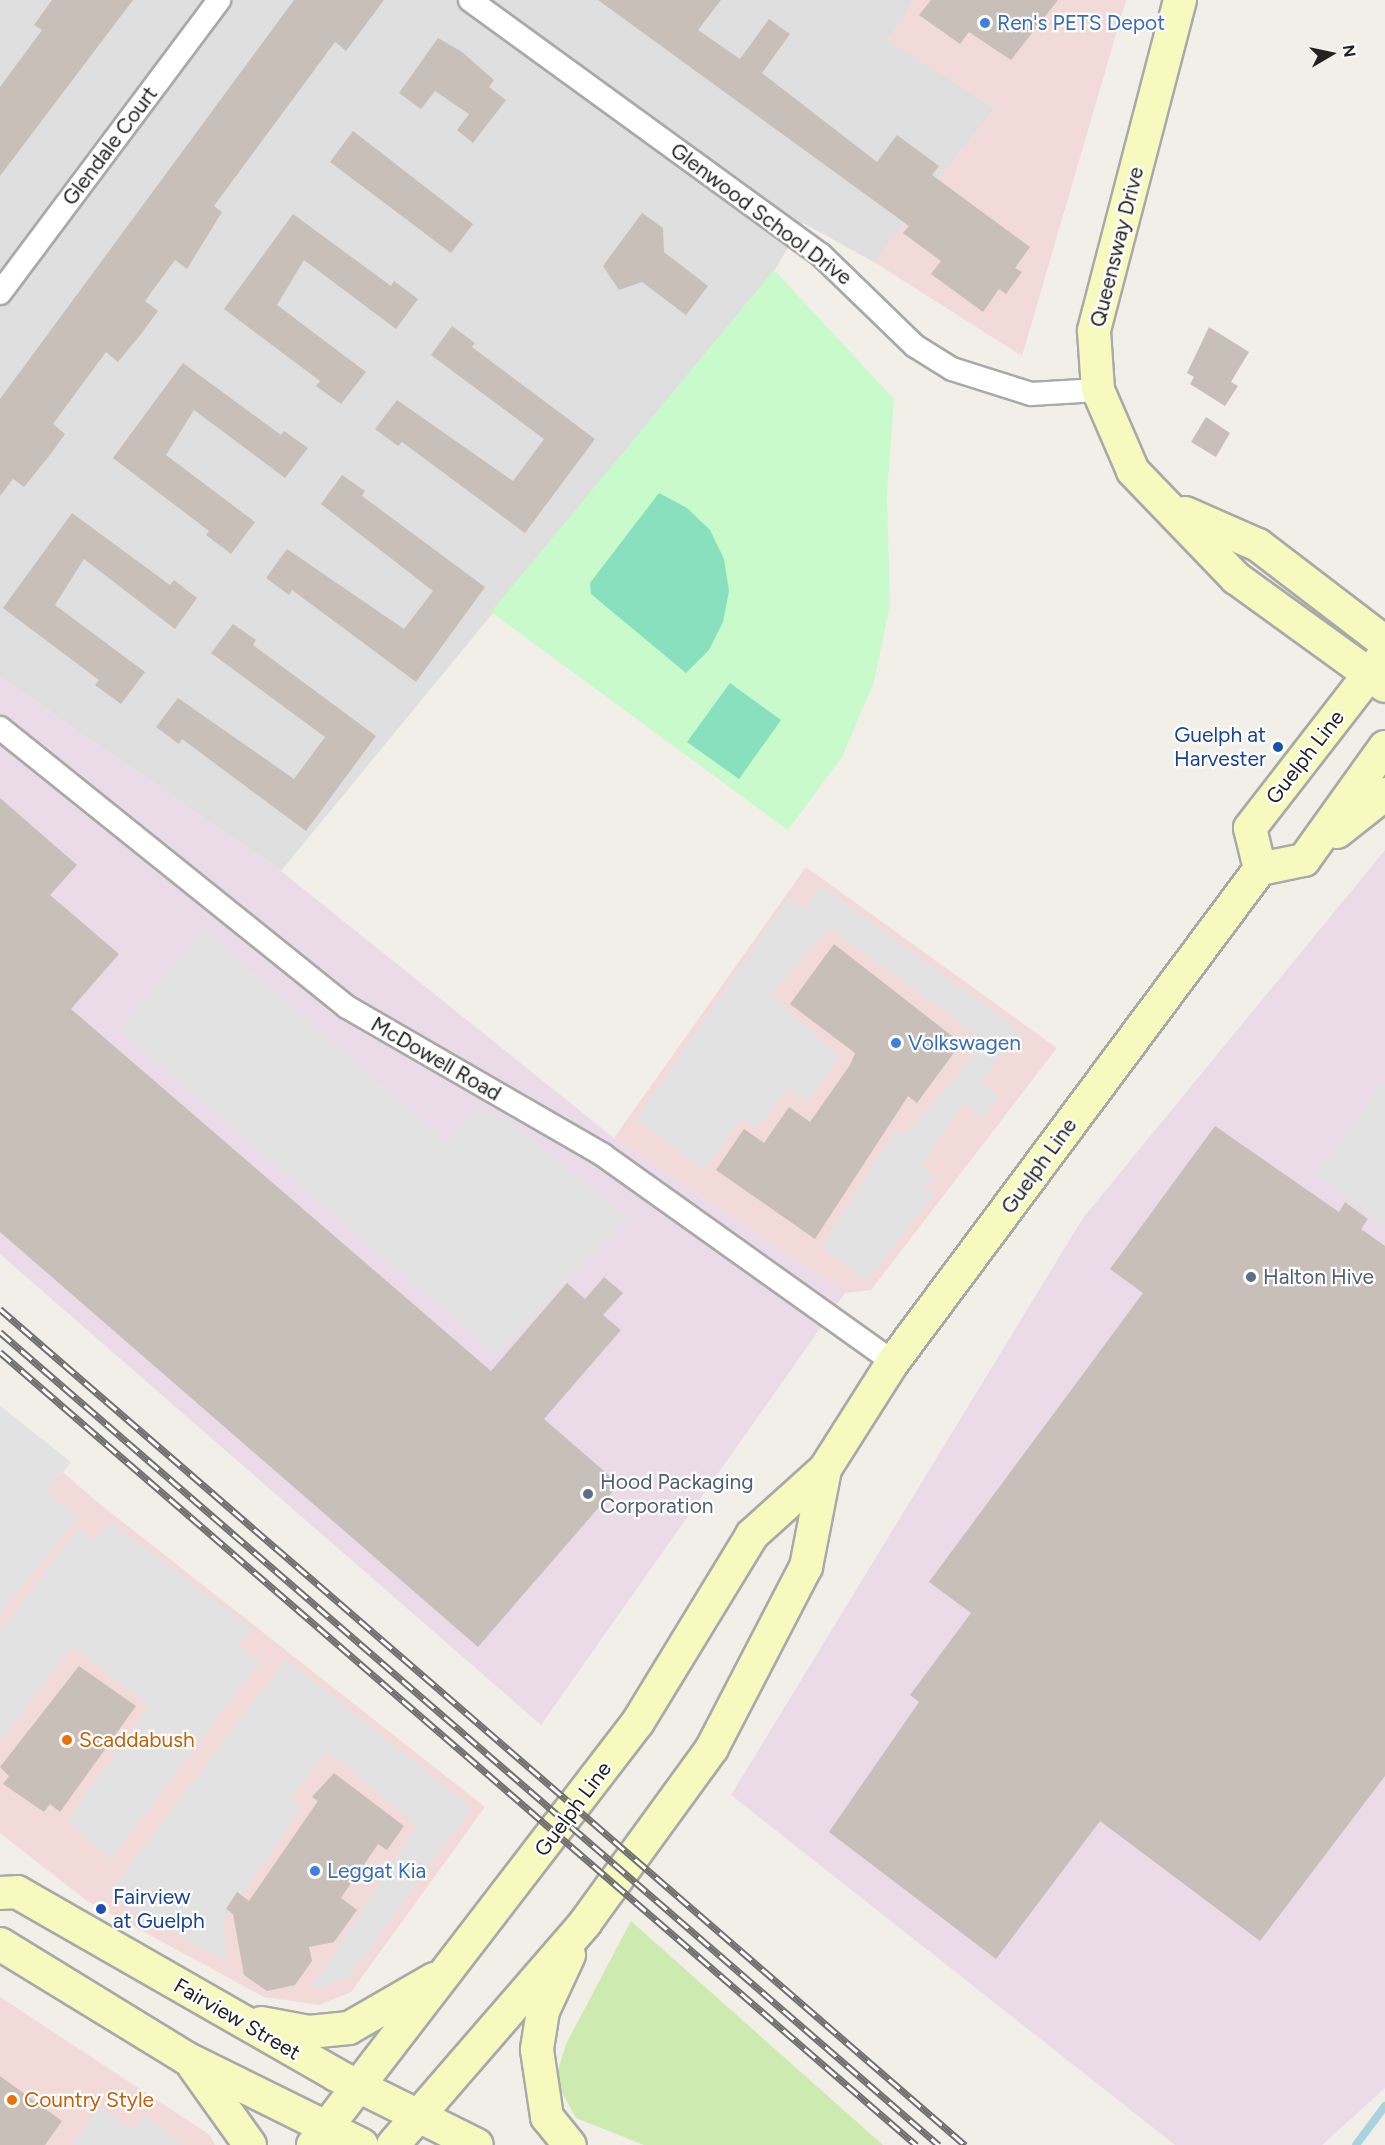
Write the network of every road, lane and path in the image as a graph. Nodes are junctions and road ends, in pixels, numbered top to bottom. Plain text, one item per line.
1 (219, 0) edge
2 (470, 0) edge
3 (1180, 0) edge
4 (0, 293) edge
5 (1098, 390) junction
6 (1176, 510) junction
7 (1385, 642) edge
8 (1380, 672) edge
9 (0, 728) edge
10 (1385, 747) edge
11 (1385, 794) edge
12 (1304, 860) junction
13 (1260, 869) junction
14 (893, 1362) junction
15 (825, 1469) junction
16 (0, 1893) edge
17 (585, 1923) junction
18 (0, 1944) edge
19 (445, 1972) junction
20 (229, 2015) junction
21 (186, 2058) junction
22 (359, 2087) junction
23 (417, 2117) junction
24 (320, 2136) edge
25 (249, 2145) edge
26 (362, 2145) edge
27 (393, 2145) edge
28 (477, 2145) edge
29 (570, 2145) edge

1 - 4 street, Glendale Court
2 - 5 street, Glenwood School Drive
3 - 5 main road, Queensway Drive
5 - 6 main road, Queensway Drive
6 - 7 main road, Queensway Drive
6 - 8 main road, Queensway Drive
8 - 13 main road, Guelph Line
9 - 14 street, McDowell Road
10 - 12 main road
11 - 12 main road
12 - 13 main road
13 - 14 main road, Guelph Line
14 - 15 main road, Guelph Line
15 - 17 main road, Guelph Line
15 - 19 main road, Guelph Line
16 - 20 main road, Fairview Street
17 - 23 main road, Guelph Line
17 - 29 main road
18 - 21 main road
19 - 20 main road
19 - 22 main road, Guelph Line
20 - 22 main road, Fairview Street
21 - 24 main road
21 - 25 main road
22 - 23 main road, Fairview Street
22 - 24 main road, Guelph Line
23 - 27 main road, Guelph Line
23 - 28 main road, Fairview Street
24 - 26 main road

